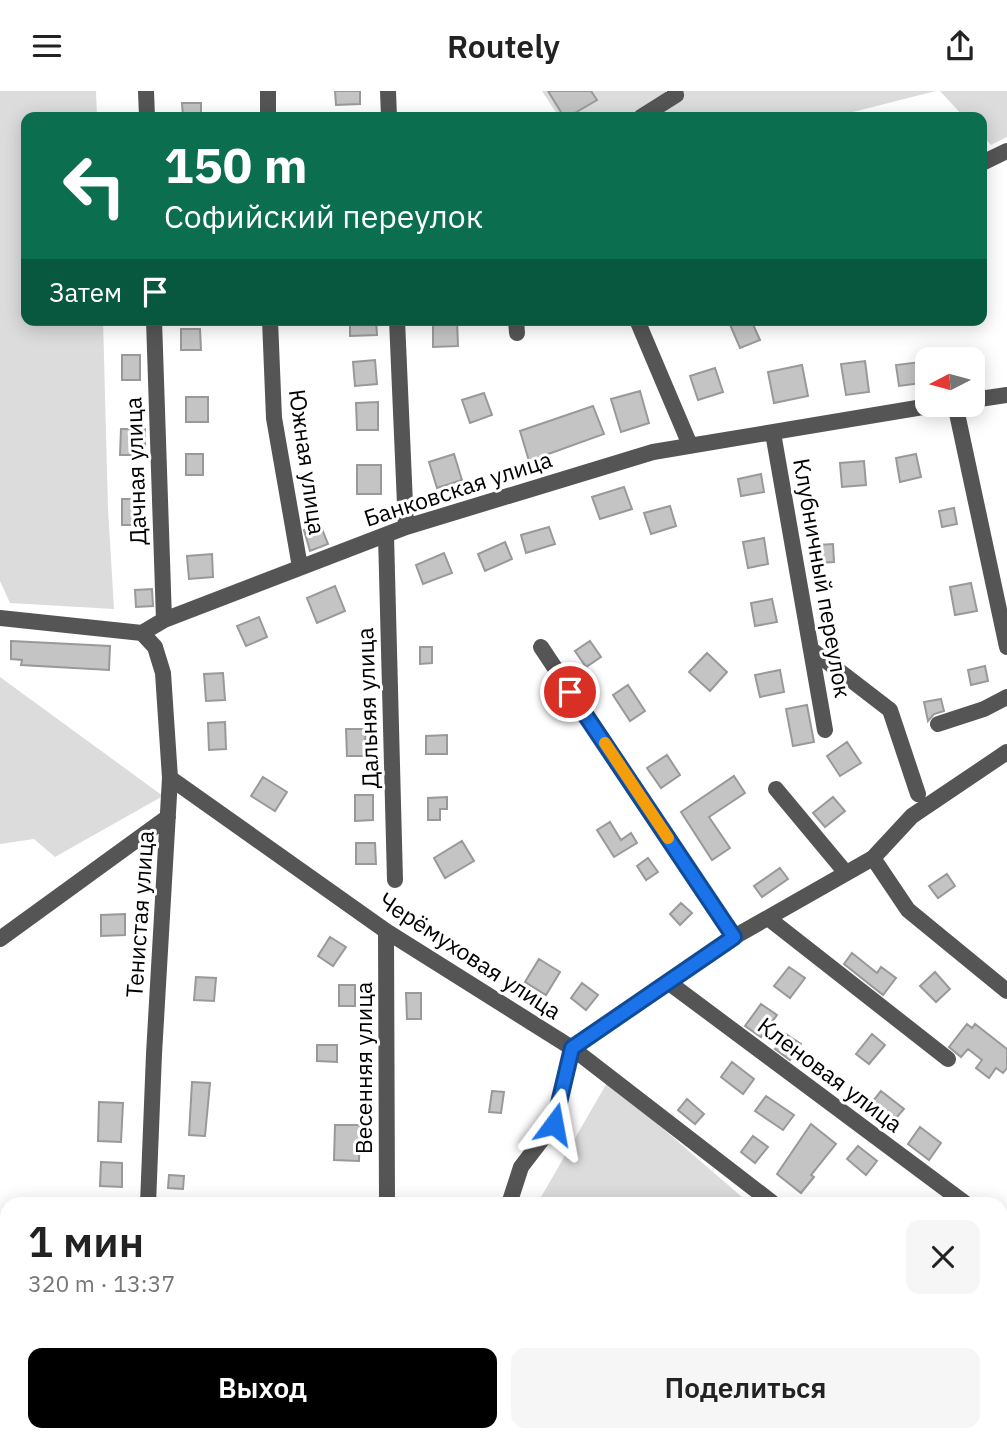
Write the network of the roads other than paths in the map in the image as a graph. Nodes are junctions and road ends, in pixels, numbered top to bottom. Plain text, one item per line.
1 (146, 91) edge
2 (268, 91) edge
3 (388, 91) edge
4 (675, 91) edge
5 (147, 112) edge
6 (268, 112) edge
7 (389, 112) edge
8 (649, 112) edge
9 (1007, 151) edge
10 (987, 161) edge
11 (154, 326) edge
12 (270, 326) edge
13 (397, 326) edge
14 (640, 326) edge
15 (1007, 395) edge
16 (985, 398) edge
17 (915, 408) edge
18 (958, 417) edge
19 (773, 433) junction
20 (690, 445) junction
21 (406, 527) junction
22 (386, 535) junction
23 (300, 567) junction
24 (0, 618) edge
25 (164, 620) junction
26 (142, 633) junction
27 (541, 647) dead end
28 (1007, 647) edge
29 (812, 650) junction
30 (1007, 697) edge
31 (938, 724) dead end
32 (825, 730) dead end
33 (1007, 752) edge
34 (170, 778) junction
35 (776, 789) dead end
36 (918, 794) dead end
37 (168, 817) junction
38 (873, 858) junction
39 (846, 873) junction
40 (395, 880) dead end
41 (768, 918) junction
42 (386, 931) junction
43 (734, 937) junction
44 (0, 939) edge
45 (668, 982) junction
46 (1007, 991) edge
47 (572, 1048) junction
48 (948, 1059) dead end
49 (148, 1197) edge
50 (387, 1197) edge
51 (511, 1197) edge
52 (765, 1197) edge
53 (957, 1197) edge

1 - 5 street
2 - 6 street
3 - 7 street
4 - 8 street
9 - 10 street
11 - 25 street, Дачная улица
12 - 23 street, Южная улица
13 - 21 street
14 - 20 street
15 - 16 street
17 - 19 street, Банковская улица
18 - 28 street
19 - 20 street, Банковская улица
19 - 29 street, Клубничный переулок
20 - 21 street, Банковская улица
21 - 22 street, Банковская улица
22 - 23 street, Банковская улица
22 - 40 street, Дальняя улица
23 - 25 street, Банковская улица
24 - 26 street
25 - 26 street, Банковская улица
26 - 34 street, Тенистая улица
27 - 43 street
29 - 32 street, Клубничный переулок
29 - 36 street
30 - 31 street
33 - 38 street
34 - 37 street, Тенистая улица
34 - 42 street, Черёмуховая улица
35 - 39 street
37 - 44 street
37 - 49 street, Тенистая улица
38 - 39 street
38 - 46 street
39 - 41 street
41 - 43 street
41 - 48 street
42 - 47 street, Черёмуховая улица
42 - 50 street, Весенняя улица
43 - 45 street
45 - 47 street
45 - 53 street, Кленовая улица
47 - 51 street
47 - 52 street, Черёмуховая улица

